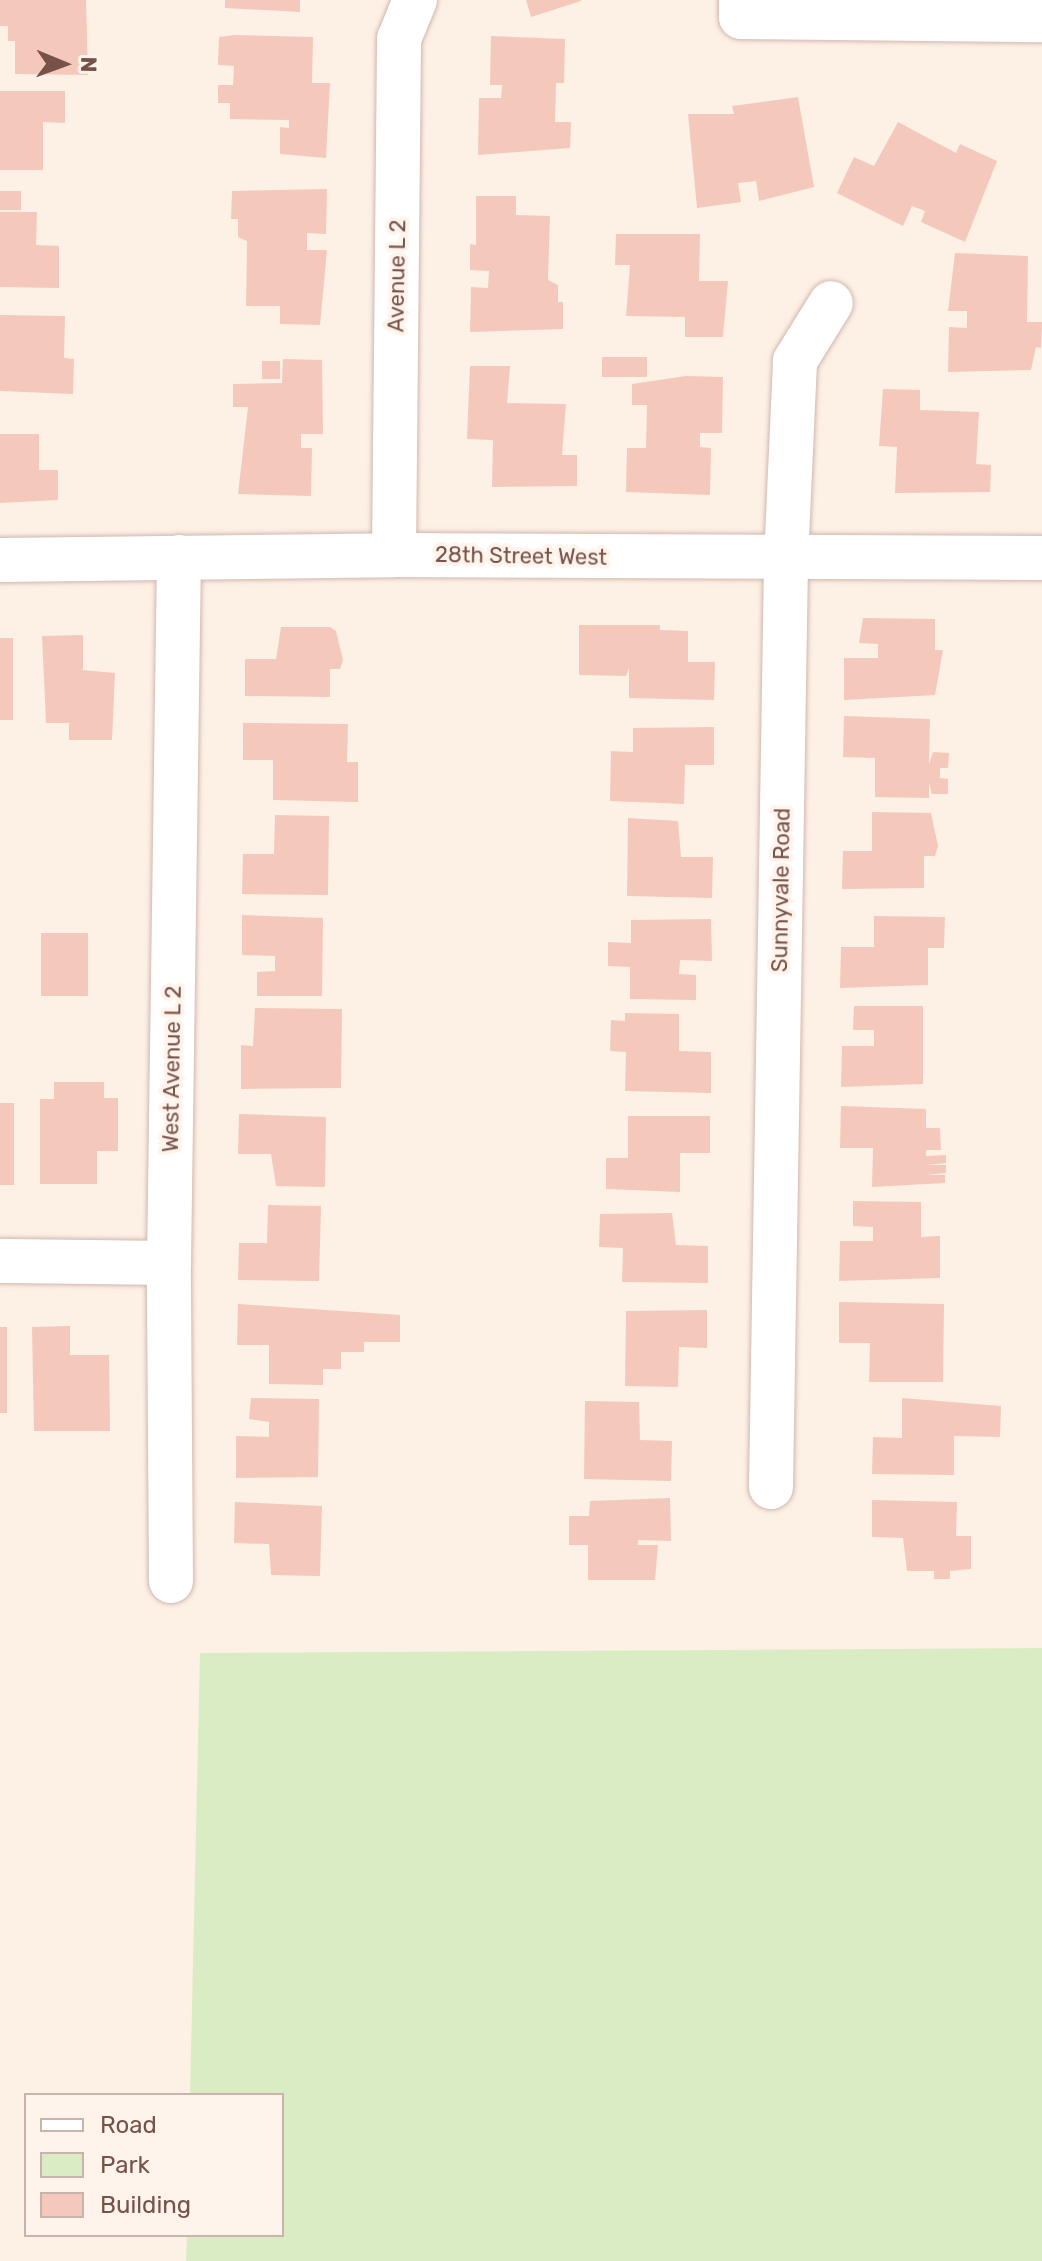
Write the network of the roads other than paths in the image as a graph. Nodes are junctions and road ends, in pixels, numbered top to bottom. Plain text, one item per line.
1 (415, 0) edge
2 (741, 0) edge
3 (1042, 20) edge
4 (831, 303) dead end
5 (394, 555) junction
6 (179, 557) junction
7 (1042, 558) edge
8 (0, 560) edge
9 (786, 560) junction
10 (0, 1261) edge
11 (169, 1263) junction
12 (771, 1487) dead end
13 (171, 1581) dead end

1 - 5 street, Avenue L 2
2 - 3 street
4 - 9 street, Sunnyvale Road
5 - 6 street, 28th Street West
5 - 9 street, 28th Street West
6 - 8 street, 28th Street West
6 - 11 street, West Avenue L 2
7 - 9 street, 28th Street West
9 - 12 street, Sunnyvale Road
10 - 11 street
11 - 13 street, West Avenue L 2

